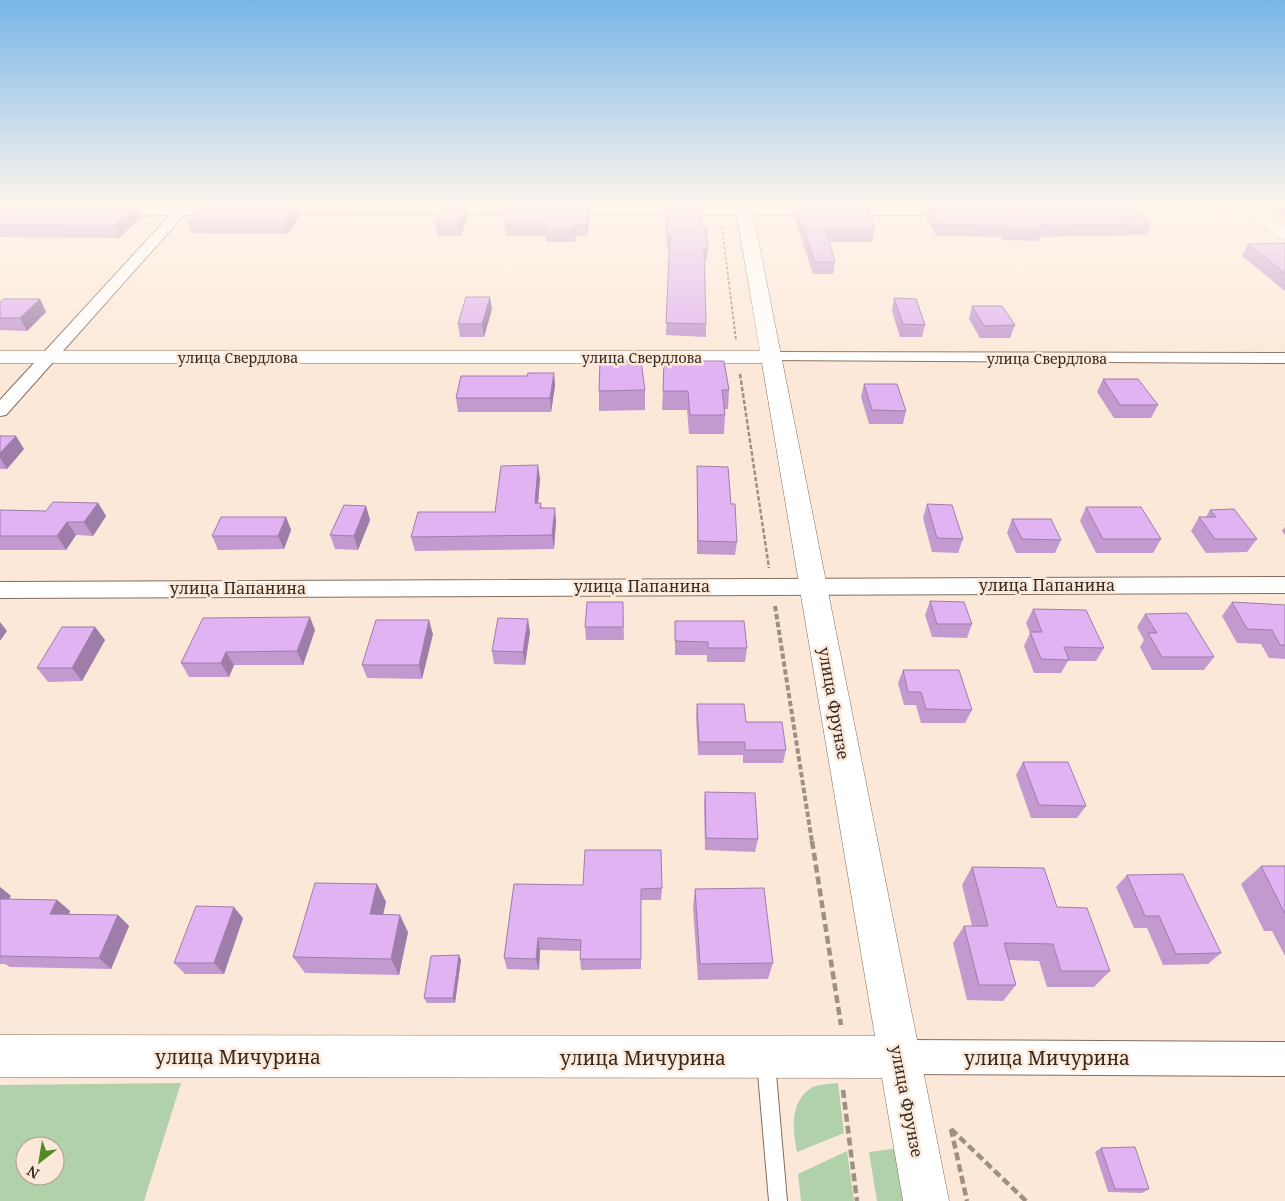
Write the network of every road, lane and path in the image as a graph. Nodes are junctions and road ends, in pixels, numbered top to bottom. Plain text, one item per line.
1 (137, 260) edge
2 (726, 260) edge
3 (753, 260) edge
4 (0, 357) edge
5 (49, 357) junction
6 (738, 357) junction
7 (771, 357) junction
8 (1285, 358) edge
9 (0, 411) edge
10 (813, 585) junction
11 (1285, 585) edge
12 (771, 586) junction
13 (0, 590) edge
14 (0, 1056) edge
15 (839, 1056) junction
16 (899, 1057) junction
17 (766, 1058) junction
18 (1285, 1059) edge
19 (778, 1201) edge
20 (857, 1201) edge
21 (926, 1201) edge
22 (967, 1201) edge
23 (1026, 1201) edge

1 - 5 street
2 - 6 path
3 - 7 street, улица Фрунзе
4 - 5 street, улица Свердлова
5 - 6 street, улица Свердлова
5 - 9 street
6 - 7 street, улица Свердлова
6 - 12 path
7 - 8 street, улица Свердлова
7 - 10 street, улица Фрунзе
10 - 11 street, улица Папанина
10 - 12 street, улица Папанина
10 - 16 street, улица Фрунзе
12 - 13 street, улица Папанина
12 - 15 path
14 - 17 street, улица Мичурина
15 - 16 street, улица Мичурина
15 - 17 street, улица Мичурина
15 - 20 path
16 - 18 street, улица Мичурина
16 - 21 street, улица Фрунзе
17 - 19 lane
22 - 23 path

